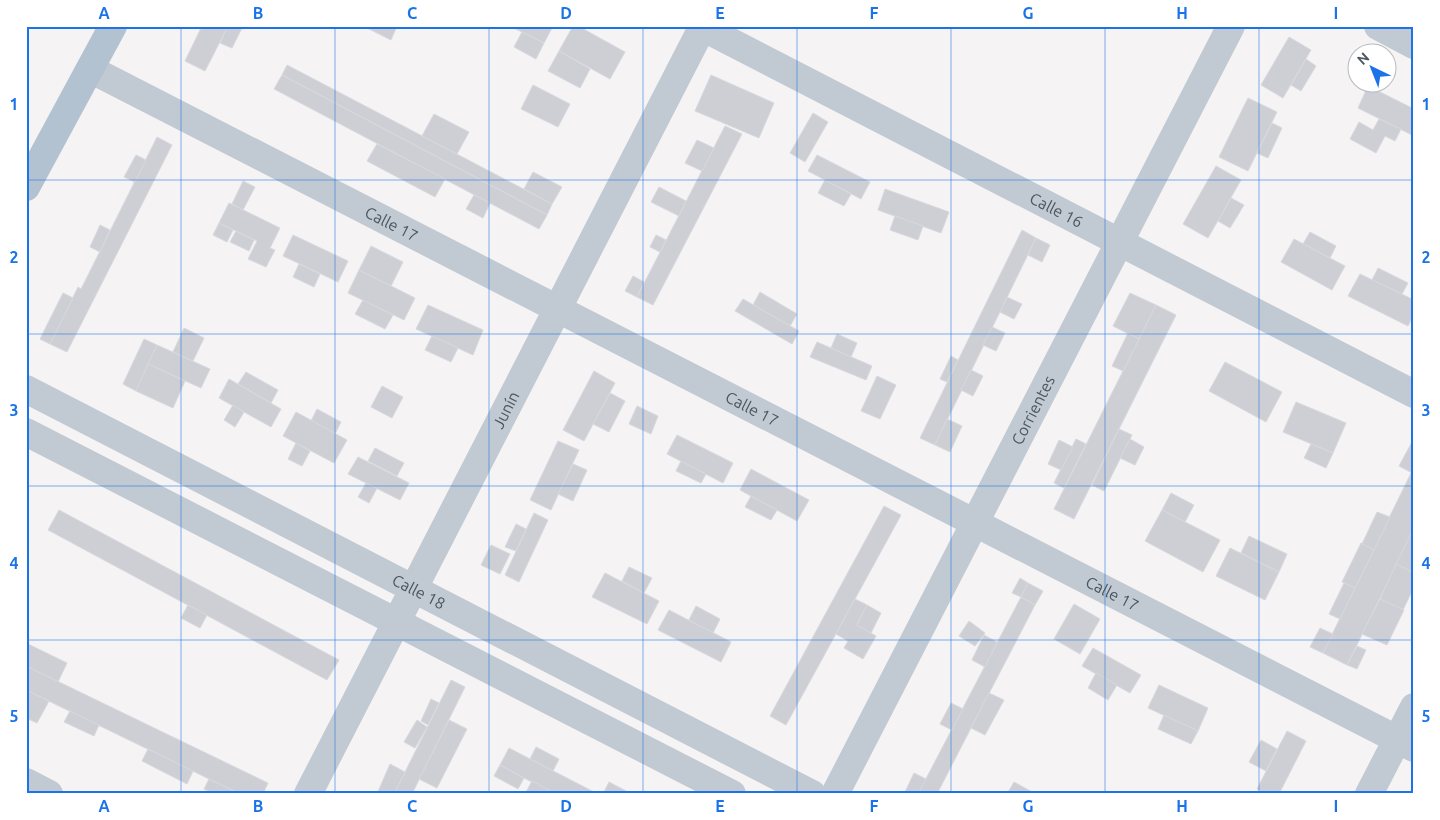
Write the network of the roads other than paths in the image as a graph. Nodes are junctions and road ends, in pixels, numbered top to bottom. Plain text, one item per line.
1 (112, 26) edge
2 (1231, 26) edge
3 (1378, 26) edge
4 (702, 27) edge
5 (1414, 44) edge
6 (90, 69) junction
7 (26, 187) edge
8 (1120, 243) junction
9 (557, 309) junction
10 (26, 389) edge
11 (1414, 394) edge
12 (26, 432) edge
13 (975, 524) junction
14 (414, 589) junction
15 (397, 622) junction
16 (1414, 707) edge
17 (1405, 744) edge
18 (26, 782) edge
19 (49, 794) edge
20 (308, 794) edge
21 (732, 794) edge
22 (812, 794) edge
23 (835, 794) edge
24 (1369, 794) edge

1 - 6 main road
2 - 8 street, Corrientes
3 - 5 street
4 - 8 street, Calle 16
4 - 9 street, Junín
6 - 7 main road
6 - 9 street, Calle 17
8 - 11 street, Calle 16
8 - 13 street, Corrientes
9 - 13 street, Calle 17
9 - 14 street, Junín
10 - 14 street, Calle 18
12 - 15 street
13 - 17 street, Calle 17
13 - 23 street, Corrientes
14 - 15 street, Junín
14 - 22 street, Calle 18
15 - 20 street, Junín
15 - 21 street
16 - 17 street
17 - 24 street
18 - 19 street

